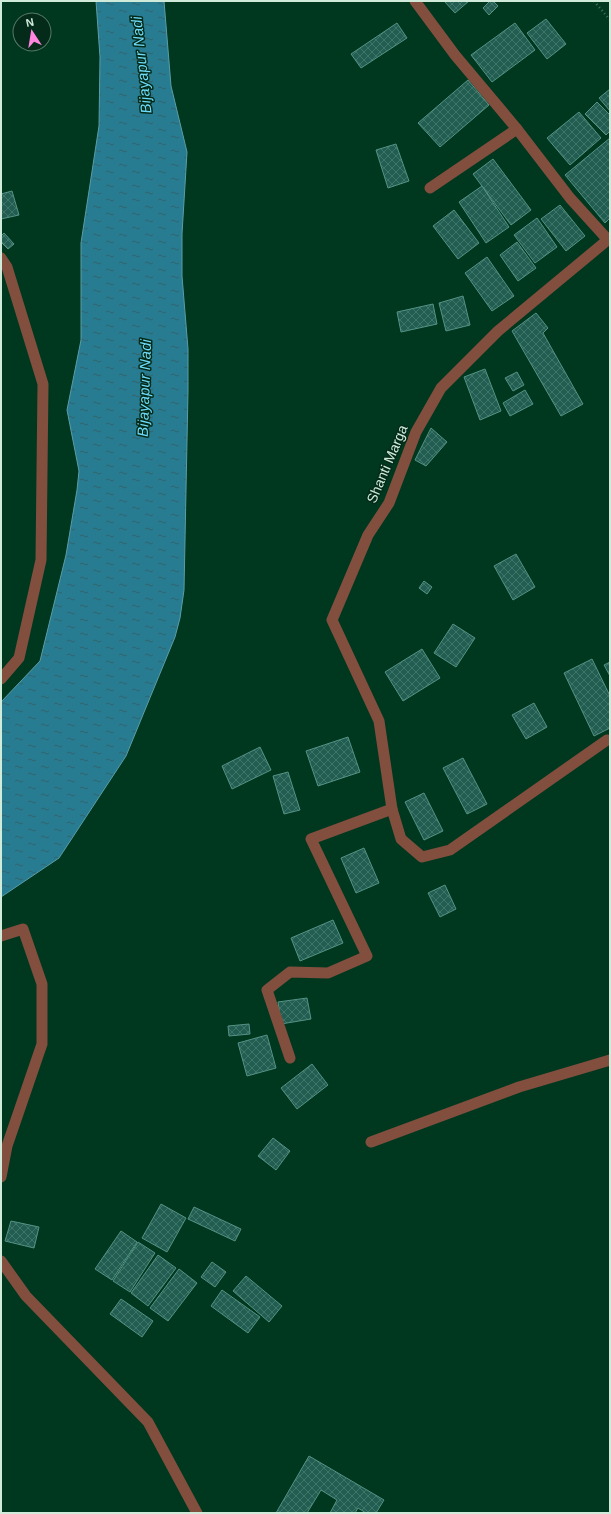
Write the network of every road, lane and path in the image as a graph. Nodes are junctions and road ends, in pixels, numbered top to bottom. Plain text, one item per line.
1 (415, 1) edge
2 (594, 1) edge
3 (610, 20) edge
4 (517, 129) junction
5 (430, 188) dead end
6 (609, 239) edge
7 (1, 258) edge
8 (1, 679) edge
9 (607, 740) dead end
10 (392, 809) junction
11 (1, 936) edge
12 (290, 1058) dead end
13 (610, 1060) edge
14 (371, 1142) dead end
15 (1, 1177) edge
16 (1, 1261) edge
17 (197, 1513) edge

1 - 4 street
2 - 3 path
4 - 5 street
4 - 6 street
6 - 10 street, Shanti Marga
7 - 8 street
9 - 10 street, Shanti Marga
10 - 12 street
11 - 15 street
13 - 14 street
16 - 17 street

